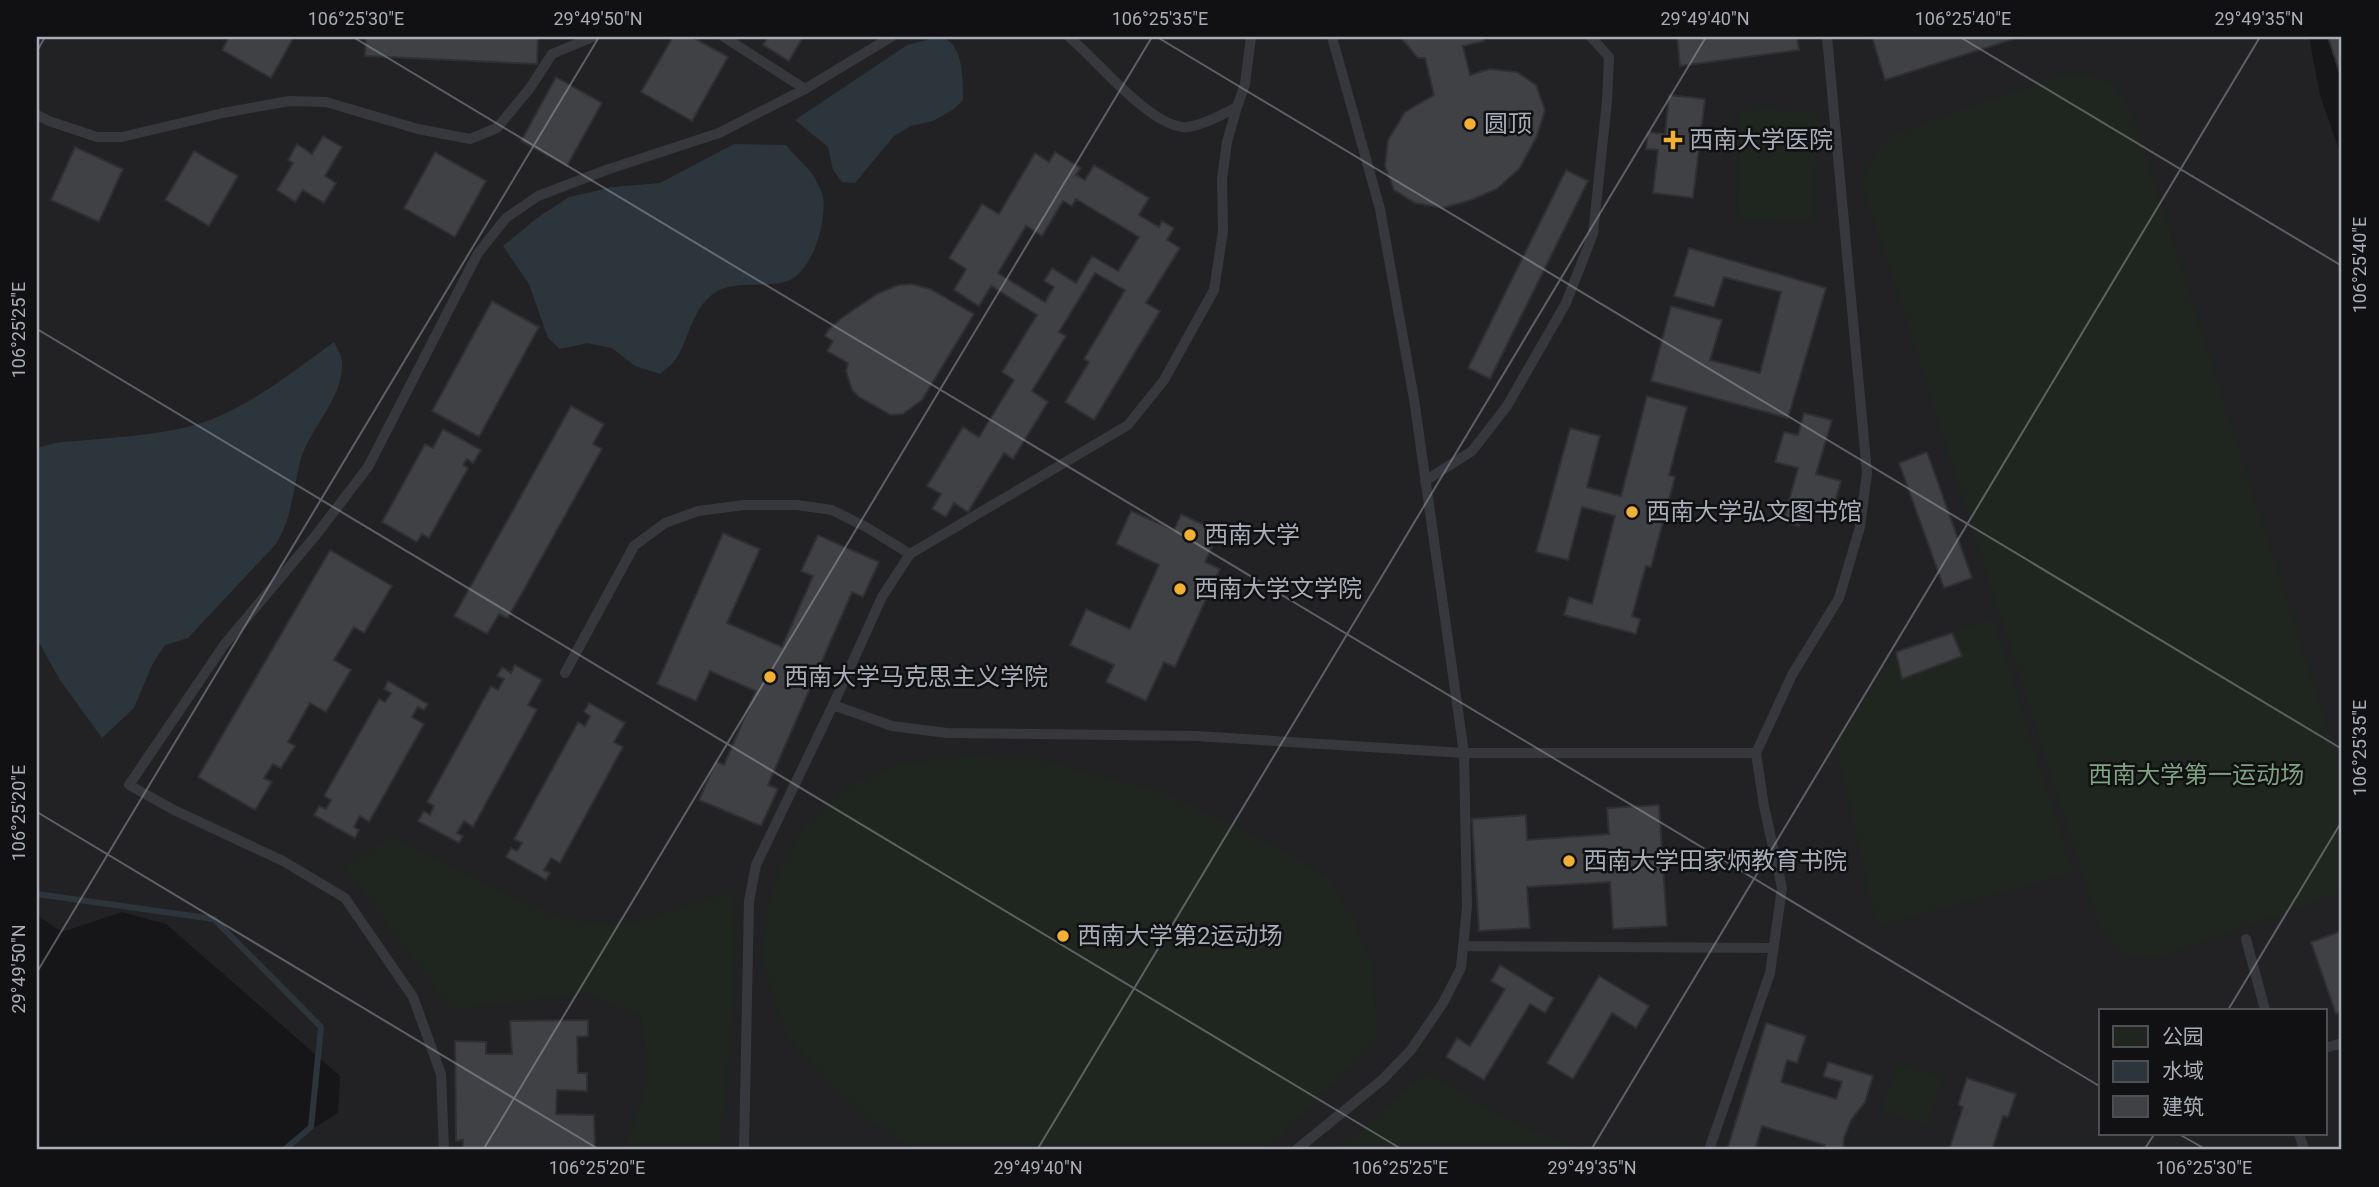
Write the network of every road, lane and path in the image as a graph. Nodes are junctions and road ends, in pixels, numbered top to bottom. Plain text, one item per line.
1 (593, 37) edge
2 (724, 37) edge
3 (891, 37) edge
4 (1069, 37) edge
5 (1251, 37) edge
6 (1332, 37) edge
7 (1591, 37) edge
8 (1827, 37) edge
9 (805, 89) junction
10 (1237, 107) junction
11 (37, 115) edge
12 (1425, 481) junction
13 (910, 554) junction
14 (565, 673) dead end
15 (833, 705) junction
16 (1464, 753) junction
17 (1756, 753) junction
18 (2246, 939) dead end
19 (1463, 946) junction
20 (1774, 948) junction
21 (2265, 1009) edge
22 (444, 1150) edge
23 (744, 1150) edge
24 (1296, 1150) edge
25 (1709, 1150) edge

1 - 11 lane
2 - 9 lane
3 - 9 lane
4 - 10 lane
5 - 10 lane
6 - 12 lane
7 - 12 lane
8 - 17 lane
9 - 22 lane
10 - 13 lane
12 - 16 lane
13 - 14 lane
13 - 15 lane
15 - 16 lane
15 - 23 lane
16 - 17 lane
16 - 19 lane
17 - 20 lane
18 - 21 lane
19 - 20 lane
19 - 24 lane
20 - 25 lane

